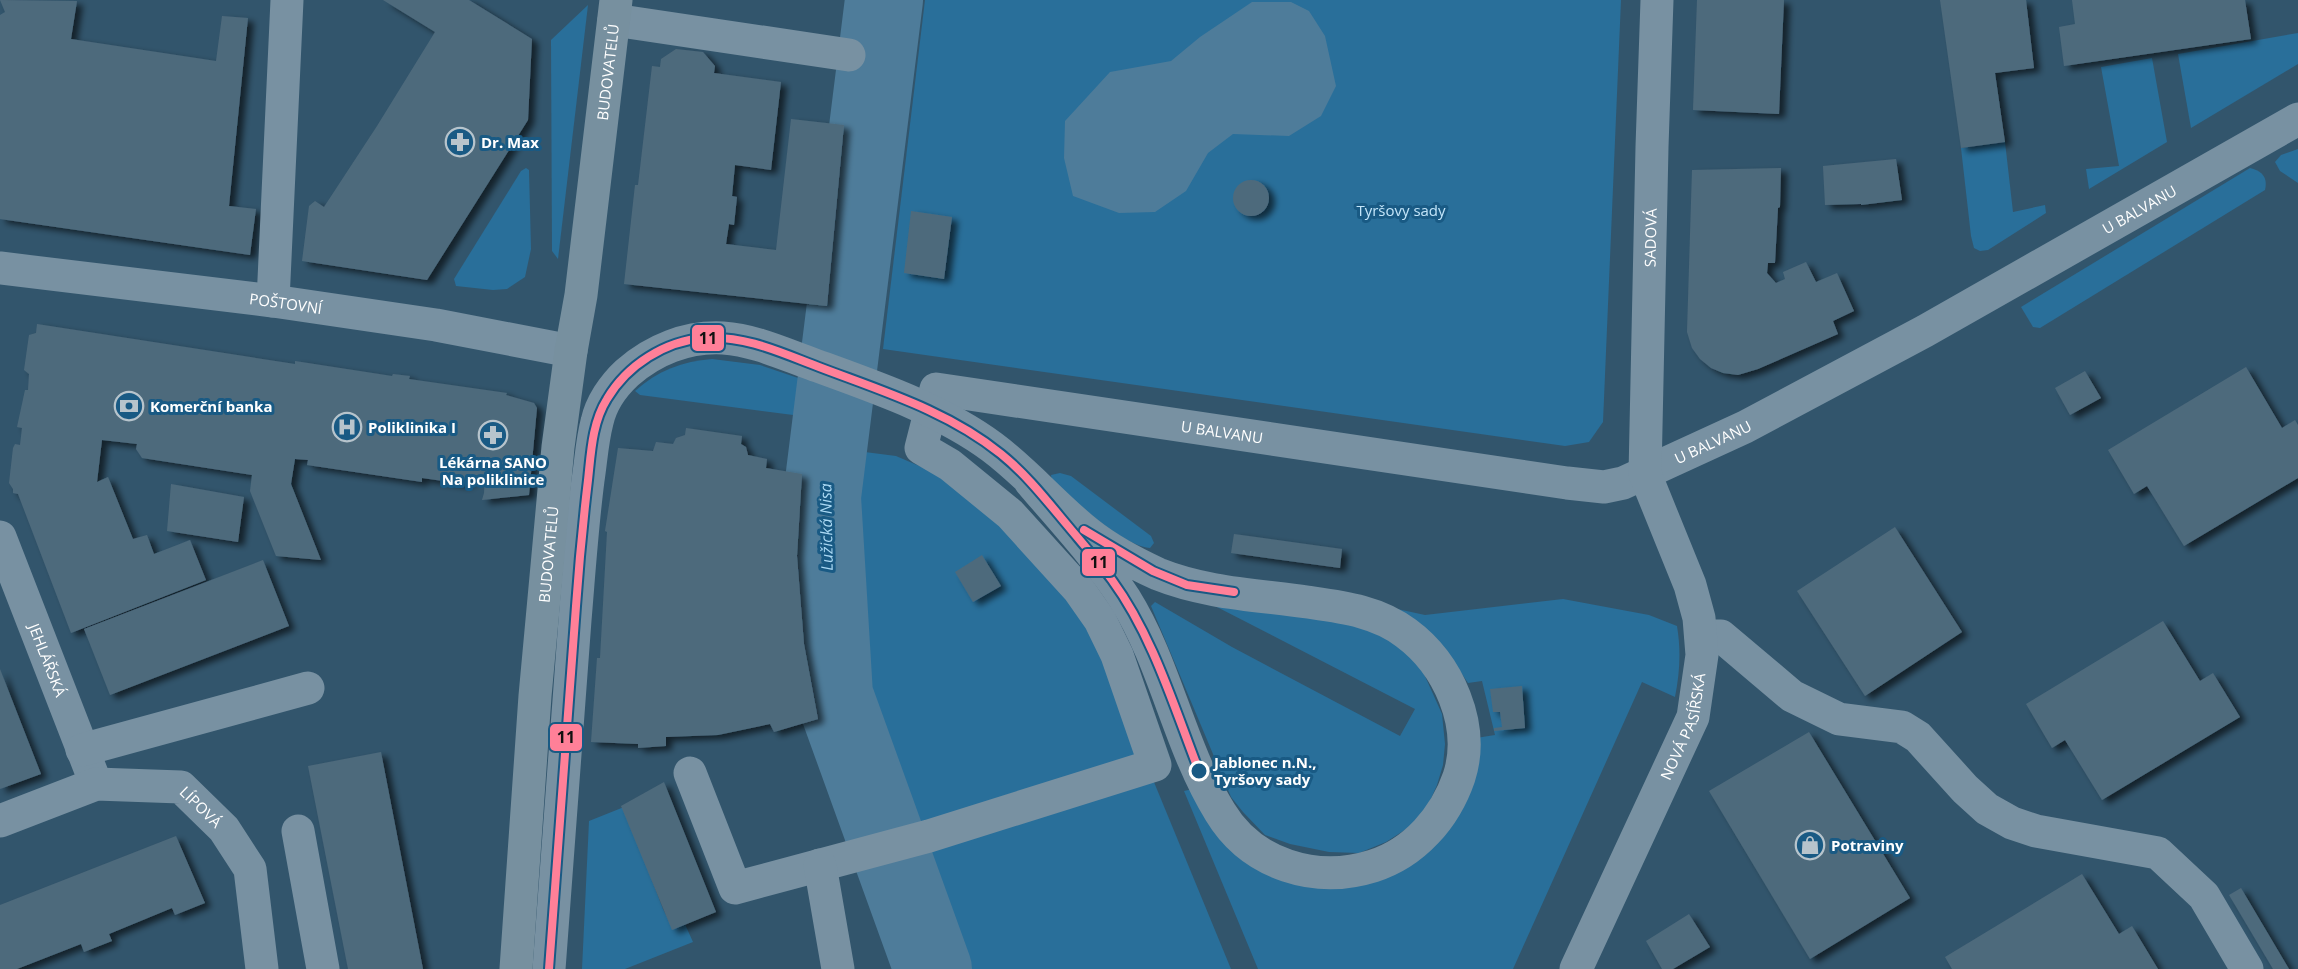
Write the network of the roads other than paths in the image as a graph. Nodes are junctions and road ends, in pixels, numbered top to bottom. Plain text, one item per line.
1 (287, 0) edge
2 (1657, 0) edge
3 (615, 10) edge
4 (849, 55) dead end
5 (2298, 119) edge
6 (0, 268) edge
7 (273, 301) junction
8 (571, 351) junction
9 (931, 412) junction
10 (1645, 474) junction
11 (1030, 481) junction
12 (583, 525) junction
13 (0, 537) edge
14 (550, 538) junction
15 (1701, 636) junction
16 (308, 688) dead end
17 (82, 750) junction
18 (690, 773) dead end
19 (96, 784) junction
20 (0, 820) edge
21 (298, 831) dead end
22 (820, 865) junction
23 (262, 969) edge
24 (323, 969) edge
25 (516, 969) edge
26 (549, 969) edge
27 (838, 969) edge
28 (1576, 969) edge
29 (2247, 969) edge

1 - 7 street
2 - 10 street, SADOVÁ
3 - 4 street
3 - 8 main road, BUDOVATELŮ
5 - 10 street, U BALVANU
6 - 7 street, POŠTOVNÍ
7 - 8 street, POŠTOVNÍ
8 - 14 main road, BUDOVATELŮ
9 - 10 street, U BALVANU
9 - 11 street
9 - 12 street
9 - 22 street
10 - 15 street, NOVÁ PASÍŘSKÁ
11 - 11 street
12 - 14 street
12 - 26 street
13 - 17 street, JEHLÁŘSKÁ
14 - 25 main road, BUDOVATELŮ
15 - 28 street, NOVÁ PASÍŘSKÁ
15 - 29 street
16 - 17 street
17 - 19 street, JEHLÁŘSKÁ
18 - 22 street
19 - 20 street, LÍPOVÁ
19 - 23 street, LÍPOVÁ
21 - 24 street
22 - 27 street

